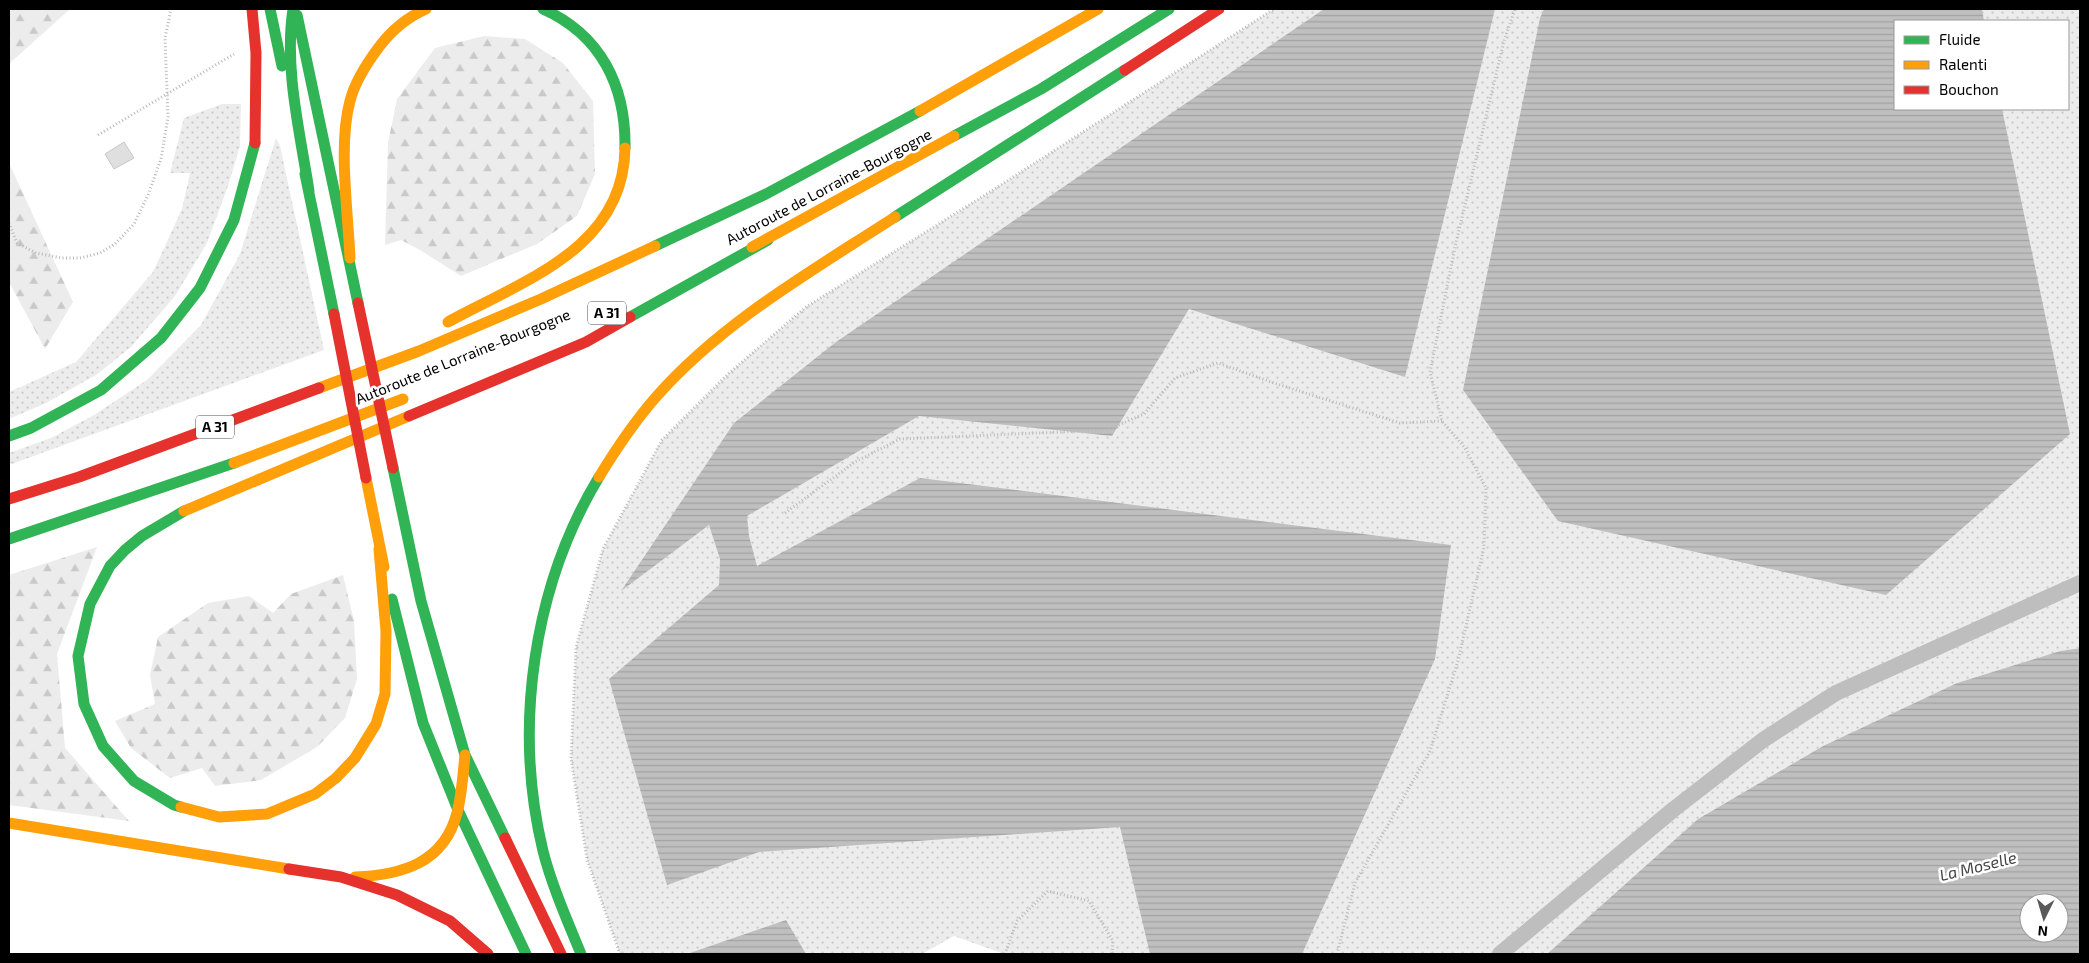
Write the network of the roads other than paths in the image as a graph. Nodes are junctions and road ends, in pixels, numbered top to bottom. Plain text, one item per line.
1 (252, 9) edge
2 (270, 9) edge
3 (294, 9) edge
4 (426, 9) edge
5 (544, 9) edge
6 (1098, 9) edge
7 (1169, 9) edge
8 (1219, 9) edge
9 (308, 191) junction
10 (768, 240) junction
11 (350, 258) junction
12 (640, 298) dead end
13 (419, 351) junction
14 (411, 396) dead end
15 (9, 436) edge
16 (9, 499) edge
17 (9, 539) edge
18 (379, 549) junction
19 (2080, 583) edge
20 (465, 755) junction
21 (458, 810) junction
22 (9, 823) edge
23 (341, 877) junction
24 (488, 954) edge
25 (526, 954) edge
26 (561, 954) edge
27 (581, 954) edge
28 (1500, 954) edge

1 - 15 main road
2 - 9 main road
3 - 9 main road
3 - 11 main road
4 - 11 main road
5 - 13 main road
6 - 13 main road, Autoroute de Lorraine-Bourgogne / A 31
7 - 10 main road, Autoroute de Lorraine-Bourgogne / A 31
8 - 27 main road
9 - 18 main road, bridge
10 - 12 main road, Autoroute de Lorraine-Bourgogne / A 31
10 - 18 main road
11 - 20 main road, bridge
13 - 16 main road, Autoroute de Lorraine-Bourgogne / A 31
14 - 17 main road, Autoroute de Lorraine-Bourgogne
18 - 21 main road
19 - 28 street
20 - 21 main road
20 - 26 main road
21 - 23 main road
21 - 25 main road
22 - 23 main road
23 - 24 main road

